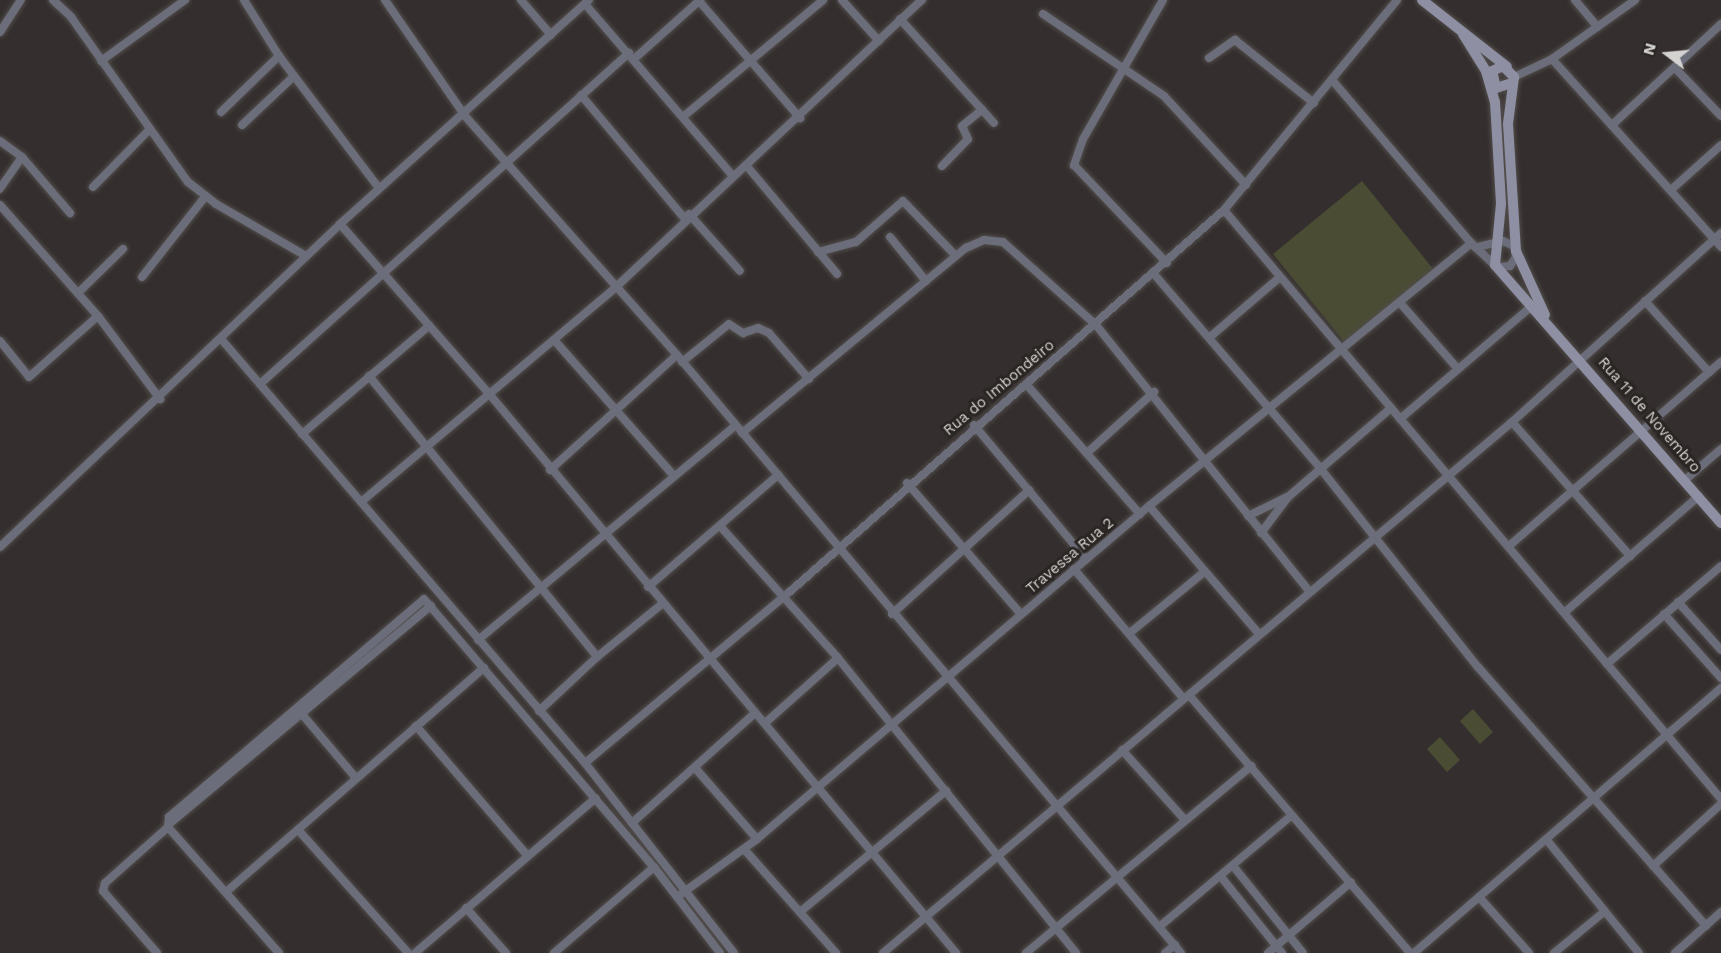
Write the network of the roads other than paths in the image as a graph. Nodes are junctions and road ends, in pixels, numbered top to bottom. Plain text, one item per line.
1 (21, 0) edge
2 (53, 0) edge
3 (185, 0) edge
4 (245, 0) edge
5 (385, 0) edge
6 (521, 0) edge
7 (823, 0) edge
8 (842, 0) edge
9 (922, 0) edge
10 (1163, 0) edge
11 (1397, 0) edge
12 (1422, 0) edge
13 (1575, 0) edge
14 (1635, 0) edge
15 (699, 1) edge
16 (587, 2) edge
17 (1043, 14) dead end
18 (900, 19) junction
19 (1721, 24) edge
20 (1598, 27) junction
21 (0, 32) edge
22 (551, 34) junction
23 (1463, 34) junction
24 (879, 41) junction
25 (279, 56) junction
26 (632, 56) junction
27 (1209, 58) dead end
28 (1552, 59) junction
29 (101, 61) junction
30 (753, 61) junction
31 (1507, 67) junction
32 (1675, 68) junction
33 (1125, 69) junction
34 (294, 76) junction
35 (1513, 80) junction
36 (1333, 81) junction
37 (1491, 83) junction
38 (581, 95) junction
39 (1314, 103) junction
40 (982, 110) junction
41 (220, 112) dead end
42 (465, 116) junction
43 (684, 116) junction
44 (1721, 116) edge
45 (800, 118) junction
46 (993, 123) dead end
47 (242, 125) dead end
48 (1612, 125) junction
49 (150, 129) junction
50 (0, 141) edge
51 (1721, 146) edge
52 (22, 157) junction
53 (746, 165) junction
54 (508, 166) junction
55 (942, 166) dead end
56 (733, 176) junction
57 (1246, 185) junction
58 (93, 187) dead end
59 (379, 188) junction
60 (0, 189) edge
61 (1671, 189) junction
62 (205, 197) junction
63 (0, 204) edge
64 (1224, 210) junction
65 (70, 213) dead end
66 (687, 216) junction
67 (340, 224) junction
68 (1718, 236) edge
69 (890, 237) dead end
70 (1496, 243) junction
71 (1474, 245) junction
72 (1721, 247) edge
73 (123, 249) dead end
74 (1516, 250) junction
75 (818, 252) junction
76 (306, 256) junction
77 (956, 256) junction
78 (1167, 263) junction
79 (1495, 265) junction
80 (740, 272) dead end
81 (837, 274) dead end
82 (1154, 274) junction
83 (142, 277) dead end
84 (385, 277) junction
85 (1280, 277) junction
86 (926, 281) junction
87 (616, 287) junction
88 (78, 293) junction
89 (1645, 301) junction
90 (1401, 304) junction
91 (1532, 306) junction
92 (98, 316) junction
93 (1096, 325) junction
94 (429, 326) junction
95 (1552, 328) junction
96 (1210, 337) junction
97 (222, 340) junction
98 (0, 341) edge
99 (555, 341) junction
100 (1344, 352) junction
101 (680, 358) junction
102 (1582, 361) junction
103 (1721, 362) edge
104 (1458, 369) junction
105 (1709, 372) junction
106 (369, 376) junction
107 (809, 379) junction
108 (260, 384) junction
109 (1026, 384) junction
110 (1154, 392) junction
111 (491, 396) junction
112 (160, 399) junction
113 (1391, 408) junction
114 (1270, 410) junction
115 (618, 413) junction
116 (1400, 418) junction
117 (1512, 422) junction
118 (974, 425) junction
119 (735, 426) junction
120 (1643, 431) junction
121 (742, 433) junction
122 (302, 434) junction
123 (429, 448) junction
124 (1721, 449) edge
125 (1087, 453) junction
126 (1206, 462) junction
127 (1320, 468) junction
128 (550, 470) junction
129 (778, 475) junction
130 (674, 477) junction
131 (1449, 477) junction
132 (1685, 480) junction
133 (907, 483) junction
134 (1029, 490) junction
135 (1573, 491) junction
136 (1699, 496) junction
137 (1288, 497) junction
138 (361, 502) junction
139 (1149, 506) junction
140 (1140, 514) junction
141 (1248, 516) junction
142 (1721, 523) edge
143 (720, 526) junction
144 (1262, 533) junction
145 (606, 535) junction
146 (1375, 537) junction
147 (840, 546) junction
148 (1509, 546) junction
149 (0, 547) edge
150 (965, 548) junction
151 (1630, 556) junction
152 (1086, 559) junction
153 (1721, 566) edge
154 (1074, 568) junction
155 (1204, 572) junction
156 (648, 587) junction
157 (544, 588) junction
158 (1309, 591) junction
159 (786, 595) junction
160 (1677, 602) junction
161 (662, 604) junction
162 (431, 606) junction
163 (1565, 612) junction
164 (892, 614) junction
165 (1021, 614) junction
166 (1664, 614) junction
167 (1131, 632) junction
168 (1259, 634) junction
169 (478, 640) junction
170 (1721, 650) edge
171 (597, 657) junction
172 (838, 658) junction
173 (708, 659) junction
174 (1607, 664) junction
175 (484, 668) junction
176 (946, 678) junction
177 (1721, 678) edge
178 (1721, 688) edge
179 (1187, 697) junction
180 (539, 711) junction
181 (302, 713) junction
182 (755, 713) junction
183 (765, 723) junction
184 (888, 724) junction
185 (416, 726) junction
186 (1667, 736) junction
187 (1122, 750) junction
188 (585, 763) junction
189 (1251, 766) junction
190 (696, 769) junction
191 (356, 778) junction
192 (817, 784) junction
193 (946, 791) junction
194 (596, 798) junction
195 (1593, 798) junction
196 (1721, 799) edge
197 (1721, 804) edge
198 (1056, 808) junction
199 (1291, 816) junction
200 (1185, 820) junction
201 (632, 823) junction
202 (168, 826) junction
203 (300, 832) junction
204 (756, 839) junction
205 (1546, 839) junction
206 (744, 849) junction
207 (873, 852) junction
208 (527, 855) junction
209 (996, 858) junction
210 (1653, 866) junction
211 (654, 867) junction
212 (1234, 867) junction
213 (1222, 878) junction
214 (1116, 879) junction
215 (1351, 882) junction
216 (687, 890) junction
217 (226, 892) junction
218 (676, 897) junction
219 (1479, 897) junction
220 (466, 908) junction
221 (800, 912) junction
222 (1604, 912) junction
223 (1721, 912) edge
224 (926, 917) junction
225 (1706, 926) junction
226 (1159, 927) junction
227 (1055, 928) junction
228 (1288, 936) junction
229 (1174, 945) junction
230 (1279, 950) edge
231 (157, 953) edge
232 (279, 953) edge
233 (408, 953) edge
234 (415, 953) edge
235 (506, 953) edge
236 (554, 953) edge
237 (720, 953) edge
238 (734, 953) edge
239 (836, 953) edge
240 (883, 953) edge
241 (956, 953) edge
242 (1026, 953) edge
243 (1077, 953) edge
244 (1165, 953) edge
245 (1181, 953) edge
246 (1268, 953) edge
247 (1303, 953) edge
248 (1412, 953) edge
249 (1529, 953) edge
250 (1554, 953) edge
251 (1639, 953) edge
252 (1675, 953) edge

1 - 21 street
2 - 29 street
3 - 29 street
4 - 25 street
5 - 42 street
6 - 22 street
7 - 30 street
8 - 24 street
9 - 18 street
10 - 33 street
11 - 36 street, Rua do Imbondeiro
12 - 23 main road
13 - 20 street
14 - 20 street
15 - 26 street
15 - 30 street
16 - 22 street
16 - 26 street
17 - 33 street
18 - 24 street
18 - 40 street
19 - 32 street
20 - 28 street
22 - 42 street
23 - 31 main road
23 - 37 main road
24 - 45 street
25 - 34 street
25 - 41 street
26 - 38 street
26 - 43 street
27 - 39 street
28 - 35 street
28 - 48 street
29 - 49 street
30 - 43 street
30 - 45 street
31 - 35 main road
31 - 37 main road
32 - 44 street
32 - 48 street
33 - 57 street
33 - 78 street
34 - 47 street
34 - 59 street
35 - 37 main road
35 - 74 main road, Rua 11 de Novembro
36 - 39 street, Rua do Imbondeiro
36 - 71 street
37 - 70 main road
38 - 54 street
38 - 66 street
39 - 57 street, Rua do Imbondeiro
40 - 46 street
40 - 55 street
42 - 54 street
42 - 59 street
43 - 56 street
45 - 53 street
48 - 61 street
49 - 58 street
49 - 62 street
50 - 52 street
51 - 61 street
52 - 60 street
52 - 65 street
53 - 56 street
53 - 75 street
54 - 84 street
54 - 87 street
56 - 66 street
57 - 64 street, Rua do Imbondeiro
59 - 67 street
61 - 68 street
62 - 76 street
62 - 83 street
63 - 88 street
64 - 78 street, Rua do Imbondeiro
64 - 85 street
66 - 80 street
66 - 87 street
67 - 76 street
67 - 84 street
68 - 72 street
68 - 89 street
69 - 86 street
70 - 71 street
70 - 74 street
70 - 79 main road
71 - 79 street
71 - 90 street, Travessa Rua 2
73 - 88 street
74 - 79 street
74 - 95 main road, Rua 11 de Novembro
75 - 77 street
75 - 81 street
76 - 97 street
77 - 86 street
77 - 93 street
78 - 82 street, Rua do Imbondeiro
79 - 91 main road, Rua 11 de Novembro
82 - 93 street, Rua do Imbondeiro
82 - 96 street
84 - 94 street
84 - 108 street
85 - 96 street
85 - 100 street
86 - 107 street
87 - 99 street
87 - 101 street
88 - 92 street
89 - 102 street
89 - 105 street
90 - 100 street, Travessa Rua 2
90 - 104 street
91 - 95 main road, Rua 11 de Novembro
91 - 104 street
92 - 98 street
92 - 112 street
93 - 109 street, Rua do Imbondeiro
93 - 110 street
94 - 106 street
94 - 111 street
95 - 102 main road, Rua 11 de Novembro
96 - 114 street
97 - 108 street
97 - 112 street
99 - 111 street
99 - 115 street
100 - 113 street
100 - 114 street, Travessa Rua 2
101 - 107 street
101 - 115 street
101 - 119 street
102 - 117 street
102 - 120 main road, Rua 11 de Novembro
103 - 105 street
104 - 116 street
105 - 120 street
106 - 122 street
106 - 123 street
107 - 121 street
108 - 122 street
109 - 118 street, Rua do Imbondeiro
109 - 125 street
110 - 125 street
110 - 126 street
111 - 123 street
111 - 128 street
112 - 149 street
113 - 116 street
113 - 127 street
114 - 126 street, Travessa Rua 2
114 - 127 street
115 - 128 street
115 - 130 street
116 - 131 street
117 - 131 street
117 - 135 street
118 - 133 street, Rua do Imbondeiro
118 - 134 street
119 - 121 street
119 - 130 street
120 - 132 main road, Rua 11 de Novembro
120 - 135 street
121 - 129 street
122 - 138 street
123 - 138 street
123 - 157 street
124 - 132 street
125 - 140 street
126 - 139 street, Travessa Rua 2
126 - 141 street
127 - 137 street
127 - 146 street
128 - 145 street
129 - 143 street
129 - 147 street
130 - 145 street
131 - 146 street
131 - 148 street
132 - 136 main road, Rua 11 de Novembro
133 - 147 street, Rua do Imbondeiro
133 - 150 street
134 - 150 street
134 - 152 street
135 - 148 street
135 - 151 street
136 - 142 main road, Rua 11 de Novembro
136 - 151 street
137 - 141 street
137 - 144 street
138 - 169 street
139 - 140 street, Travessa Rua 2
139 - 155 street
140 - 152 street, Travessa Rua 2
141 - 144 street
143 - 156 street
143 - 159 street
144 - 158 street
145 - 156 street
145 - 157 street
146 - 158 street
146 - 195 street
147 - 159 street, Rua do Imbondeiro
147 - 164 street
148 - 163 street
150 - 164 street
150 - 165 street
151 - 163 street
152 - 154 street, Travessa Rua 2
153 - 160 street
154 - 165 street, Travessa Rua 2
154 - 167 street
155 - 167 street
155 - 168 street
156 - 161 street
157 - 169 street
157 - 171 street
158 - 168 street
159 - 172 street
159 - 173 street, Rua do Imbondeiro
160 - 166 street
160 - 170 street
161 - 171 street
161 - 173 street
162 - 175 street
162 - 181 street
162 - 202 street
163 - 174 street
164 - 176 street
165 - 176 street, Travessa Rua 2
166 - 174 street
166 - 177 street
167 - 179 street
168 - 179 street
169 - 180 street
171 - 180 street
172 - 183 street
172 - 184 street
173 - 182 street
173 - 188 street, Rua do Imbondeiro
174 - 186 street
175 - 185 street
175 - 194 street
176 - 184 street, Travessa Rua 2
176 - 198 street
178 - 186 street
179 - 187 street
179 - 189 street
180 - 188 street
181 - 191 street
181 - 202 street
182 - 183 street
182 - 190 street
183 - 192 street
184 - 192 street, Travessa Rua 2
184 - 193 street
185 - 191 street
185 - 208 street
186 - 195 street
186 - 196 street
187 - 198 street
187 - 200 street
188 - 201 street
189 - 199 street
189 - 200 street
190 - 201 street
190 - 204 street
191 - 203 street
192 - 204 street, Travessa Rua 2
192 - 207 street
193 - 207 street
193 - 209 street
194 - 208 street
194 - 211 street
195 - 205 street
195 - 210 street
197 - 210 street
198 - 209 street
198 - 214 street
199 - 212 street
199 - 215 street
200 - 214 street
201 - 216 street
202 - 217 street
202 - 231 street
203 - 217 street
203 - 233 street
204 - 206 street, Travessa Rua 2
205 - 219 street
205 - 222 street
206 - 216 street, Travessa Rua 2
206 - 221 street
207 - 221 street
207 - 224 street
208 - 220 street
209 - 224 street
209 - 227 street
210 - 225 street
211 - 218 street
211 - 236 street
212 - 213 street
212 - 228 street
213 - 226 street
213 - 230 street
214 - 226 street
214 - 227 street
215 - 228 street
215 - 248 street
216 - 218 street, Travessa Rua 2
216 - 238 street
217 - 232 street
218 - 237 street
219 - 248 street
219 - 249 street
220 - 234 street
220 - 235 street
221 - 239 street
222 - 250 street
222 - 251 street
223 - 225 street
224 - 240 street
224 - 241 street
225 - 252 street
226 - 229 street
227 - 242 street
227 - 243 street
228 - 230 street
228 - 247 street
229 - 244 street
229 - 245 street
230 - 246 street

